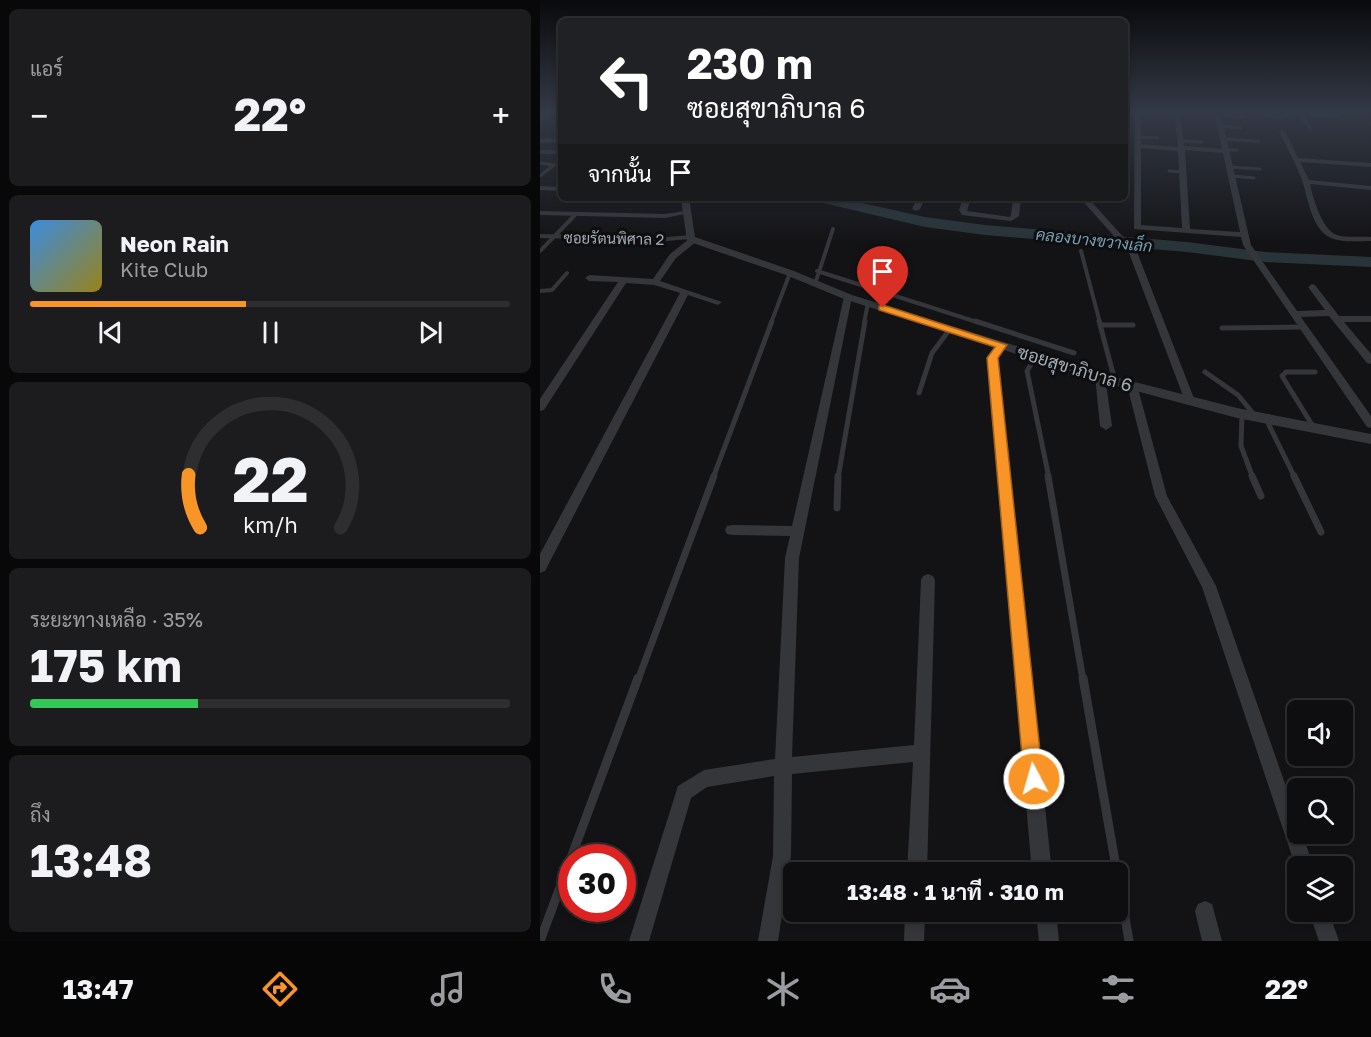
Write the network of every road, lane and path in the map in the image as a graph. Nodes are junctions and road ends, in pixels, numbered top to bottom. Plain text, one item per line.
1 (1138, 155) edge
2 (1183, 155) edge
3 (1227, 155) edge
4 (1293, 155) edge
5 (1296, 160) junction
6 (540, 163) edge
7 (1371, 165) edge
8 (1230, 167) junction
9 (1260, 169) dead end
10 (1169, 171) dead end
11 (1184, 172) junction
12 (540, 176) edge
13 (1233, 176) junction
14 (1254, 178) dead end
15 (1306, 182) junction
16 (540, 188) edge
17 (1371, 188) edge
18 (558, 189) edge
19 (685, 201) edge
20 (920, 201) edge
21 (966, 201) edge
22 (1017, 201) edge
23 (1087, 201) edge
24 (916, 209) dead end
25 (540, 213) edge
26 (686, 213) junction
27 (574, 216) junction
28 (833, 229) dead end
29 (1186, 229) junction
30 (1245, 235) junction
31 (540, 236) edge
32 (553, 237) junction
33 (691, 239) junction
34 (1371, 239) edge
35 (540, 251) edge
36 (1081, 251) dead end
37 (567, 273) dead end
38 (790, 273) junction
39 (816, 277) junction
40 (589, 278) dead end
41 (624, 280) junction
42 (655, 282) junction
43 (1311, 287) dead end
44 (540, 291) edge
45 (685, 292) junction
46 (848, 297) junction
47 (718, 302) dead end
48 (868, 303) junction
49 (1293, 314) junction
50 (1335, 316) junction
51 (1371, 319) edge
52 (1100, 325) junction
53 (1133, 325) dead end
54 (1303, 327) junction
55 (1222, 328) dead end
56 (950, 329) junction
57 (1001, 345) junction
58 (1074, 353) dead end
59 (1036, 356) junction
60 (1371, 361) edge
61 (1205, 372) dead end
62 (1315, 372) dead end
63 (1100, 376) junction
64 (1115, 381) junction
65 (1132, 385) junction
66 (919, 393) dead end
67 (1190, 401) junction
68 (540, 407) edge
69 (1242, 414) junction
70 (1261, 418) junction
71 (1371, 424) edge
72 (1107, 426) dead end
73 (1315, 430) junction
74 (1371, 439) edge
75 (1261, 496) dead end
76 (837, 508) dead end
77 (732, 530) dead end
78 (798, 531) junction
79 (1321, 532) dead end
80 (540, 567) edge
81 (928, 580) dead end
82 (922, 753) junction
83 (783, 766) junction
84 (1300, 856) edge
85 (917, 862) edge
86 (1041, 862) edge
87 (1115, 862) edge
88 (1205, 911) dead end
89 (915, 922) edge
90 (1047, 922) edge
91 (1126, 922) edge
92 (1322, 922) edge
93 (540, 941) edge
94 (639, 941) edge
95 (768, 941) edge
96 (914, 941) edge
97 (1049, 941) edge
98 (1129, 941) edge
99 (1212, 941) edge
100 (1329, 941) edge

1 - 29 street
2 - 11 street
3 - 8 street
4 - 5 street
5 - 7 street
5 - 15 street
6 - 12 lane
8 - 9 lane
8 - 13 street
10 - 11 lane
11 - 29 street
13 - 14 lane
13 - 30 street
15 - 17 street
15 - 34 street
16 - 18 street
19 - 26 street
20 - 24 street
21 - 22 street
23 - 67 street
25 - 27 street
26 - 27 street
26 - 33 street
27 - 32 lane
28 - 39 lane
29 - 30 street
30 - 49 street
31 - 32 street, ซอยรัตนพิศาล 2
32 - 33 street, ซอยรัตนพิศาล 2
32 - 35 lane
33 - 38 street, ซอยสุขาภิบาล 6
33 - 42 street
36 - 52 lane
37 - 44 lane
38 - 39 street, ซอยสุขาภิบาล 6
38 - 93 lane
39 - 46 street, ซอยสุขาภิบาล 6
39 - 58 lane
40 - 41 street
41 - 42 street
41 - 68 street
42 - 45 street
43 - 50 street
45 - 47 street
45 - 80 street
46 - 48 street, ซอยสุขาภิบาล 6
46 - 78 street
48 - 56 street, ซอยสุขาภิบาล 6
48 - 76 lane
49 - 50 street
49 - 54 street
50 - 51 street
50 - 60 street
52 - 53 lane
52 - 64 lane
54 - 55 lane
54 - 71 street
56 - 57 street, ซอยสุขาภิบาล 6
56 - 66 lane
57 - 59 street, ซอยสุขาภิบาล 6
57 - 86 street
59 - 63 street, ซอยสุขาภิบาล 6
59 - 87 lane
61 - 70 lane
62 - 73 lane
63 - 64 street, ซอยสุขาภิบาล 6
63 - 72 street
64 - 65 street, ซอยสุขาภิบาล 6
65 - 67 street, ซอยสุขาภิบาล 6
65 - 84 street
67 - 69 street, ซอยสุขาภิบาล 6
69 - 70 street, ซอยสุขาภิบาล 6
69 - 75 lane
70 - 73 street, ซอยสุขาภิบาล 6
70 - 79 lane
73 - 74 street, ซอยสุขาภิบาล 6
77 - 78 street
78 - 83 street
81 - 82 street
82 - 83 street
82 - 85 street
83 - 94 street
83 - 95 street
88 - 99 street
89 - 96 street
90 - 97 street
91 - 98 lane
92 - 100 street

